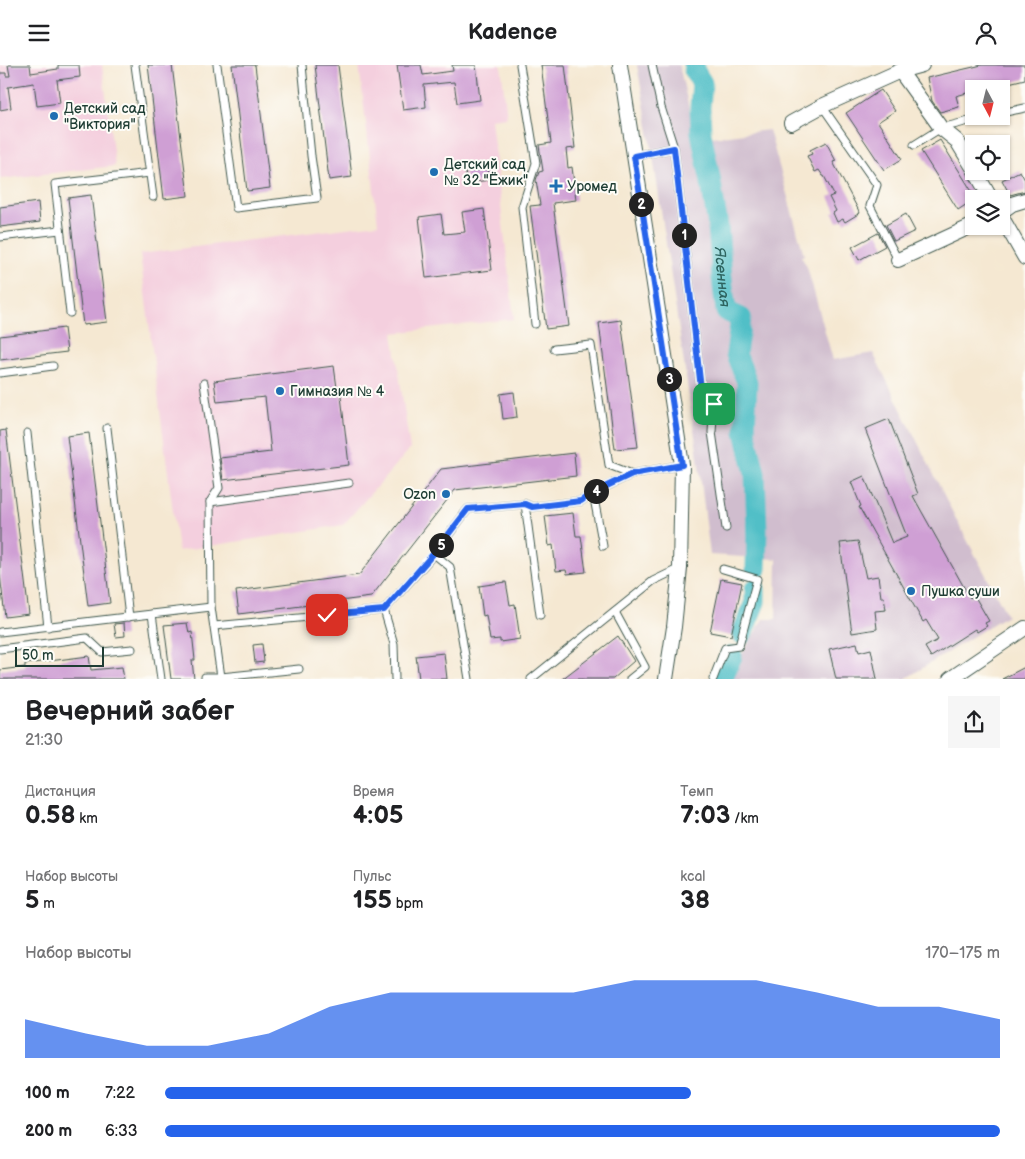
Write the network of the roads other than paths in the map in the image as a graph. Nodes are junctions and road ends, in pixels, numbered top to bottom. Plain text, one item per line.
1 (136, 65) edge
2 (217, 65) edge
3 (302, 65) edge
4 (520, 65) edge
5 (620, 65) edge
6 (652, 65) edge
7 (922, 65) edge
8 (900, 71) junction
9 (822, 106) junction
10 (1025, 108) edge
11 (1010, 111) edge
12 (965, 122) edge
13 (791, 123) dead end
14 (941, 128) junction
15 (914, 145) dead end
16 (674, 148) junction
17 (965, 155) edge
18 (634, 156) junction
19 (150, 173) junction
20 (153, 197) dead end
21 (1025, 201) edge
22 (1010, 205) edge
23 (60, 229) junction
24 (965, 229) edge
25 (1010, 232) edge
26 (0, 237) edge
27 (1025, 258) edge
28 (898, 260) joint
29 (70, 313) dead end
30 (534, 324) dead end
31 (554, 349) dead end
32 (52, 366) dead end
33 (0, 373) edge
34 (204, 383) dead end
35 (108, 428) dead end
36 (27, 433) dead end
37 (682, 465) junction
38 (632, 474) junction
39 (349, 483) dead end
40 (592, 493) junction
41 (210, 502) junction
42 (525, 504) junction
43 (726, 528) dead end
44 (603, 546) dead end
45 (434, 553) junction
46 (680, 568) junction
47 (722, 569) dead end
48 (211, 607) junction
49 (384, 610) junction
50 (615, 612) junction
51 (152, 614) junction
52 (540, 615) dead end
53 (129, 617) junction
54 (214, 626) junction
55 (48, 627) junction
56 (1025, 628) edge
57 (0, 632) edge
58 (0, 649) edge
59 (132, 649) dead end
60 (299, 669) dead end
61 (264, 676) edge
62 (221, 677) junction
63 (161, 679) edge
64 (205, 679) edge
65 (395, 679) edge
66 (469, 679) edge
67 (531, 679) edge
68 (630, 679) edge
69 (666, 679) edge
70 (713, 679) edge
71 (950, 679) edge

1 - 19 lane
2 - 3 lane
4 - 30 lane
5 - 18 street
6 - 16 lane
7 - 8 street
8 - 9 street
8 - 14 street
9 - 13 street
9 - 28 lane
10 - 11 lane
12 - 14 lane
14 - 15 lane
14 - 17 street
16 - 18 lane
16 - 43 lane
18 - 37 street
19 - 20 lane
19 - 23 lane
21 - 22 street
23 - 26 lane
23 - 29 lane
24 - 28 street
25 - 27 street
31 - 38 lane
32 - 33 lane
34 - 41 lane
35 - 53 lane
36 - 55 lane
37 - 38 lane
37 - 46 street
38 - 40 lane
39 - 41 lane
40 - 42 lane
40 - 44 lane
41 - 48 lane
42 - 45 lane
42 - 52 lane
45 - 49 lane
45 - 66 lane
46 - 50 lane
46 - 69 street
47 - 70 lane
48 - 51 lane
48 - 54 lane
49 - 54 lane
49 - 65 lane
50 - 67 lane
50 - 68 lane
51 - 53 lane
51 - 63 lane
53 - 55 lane
54 - 62 lane
55 - 57 lane
56 - 71 street
58 - 59 lane
60 - 61 lane
61 - 62 lane
62 - 64 lane

